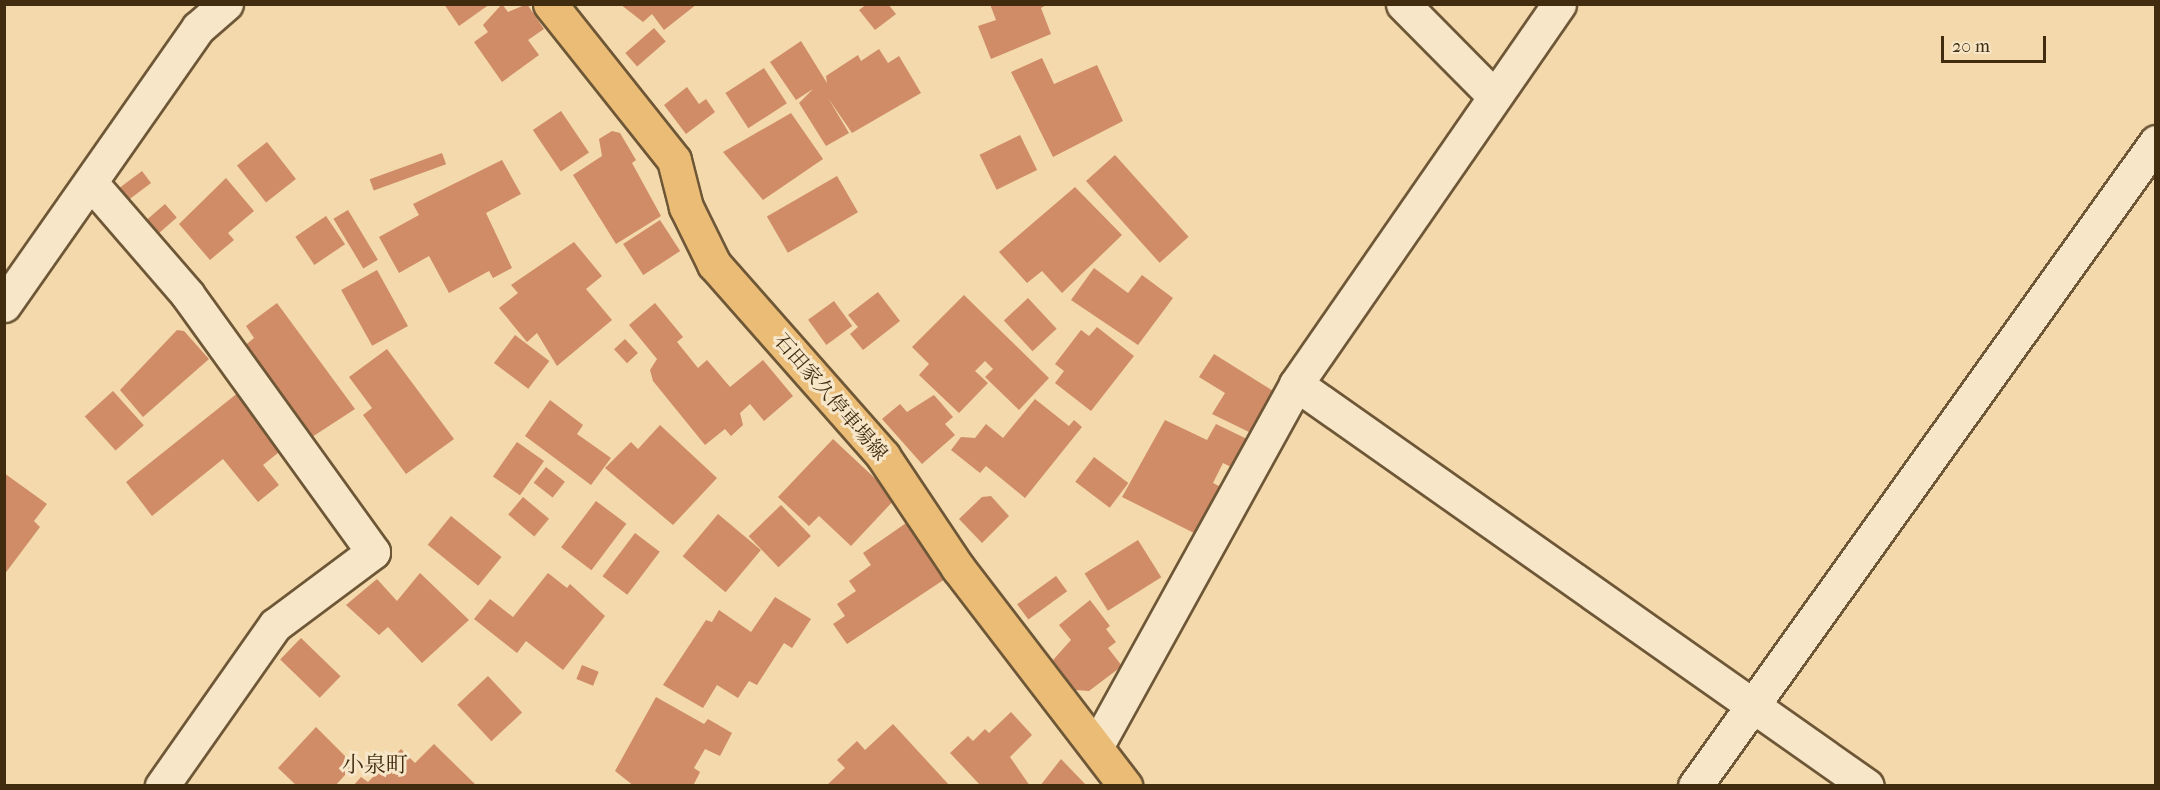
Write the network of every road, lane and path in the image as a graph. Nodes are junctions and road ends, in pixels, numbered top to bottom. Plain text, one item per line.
1 (226, 4) edge
2 (550, 4) edge
3 (1403, 4) edge
4 (1559, 4) edge
5 (1492, 94) junction
6 (2156, 142) edge
7 (91, 183) junction
8 (4, 305) edge
9 (1296, 384) junction
10 (1753, 705) junction
11 (1096, 747) junction
12 (162, 786) edge
13 (1125, 786) edge
14 (1695, 786) edge
15 (1867, 786) edge

1 - 7 street
2 - 11 main road, 石田家久停車場線
3 - 5 street
4 - 5 street
5 - 9 street
6 - 10 street
7 - 8 street
7 - 12 street
9 - 10 street
9 - 11 street
10 - 14 street
10 - 15 street
11 - 13 main road, 石田家久停車場線

